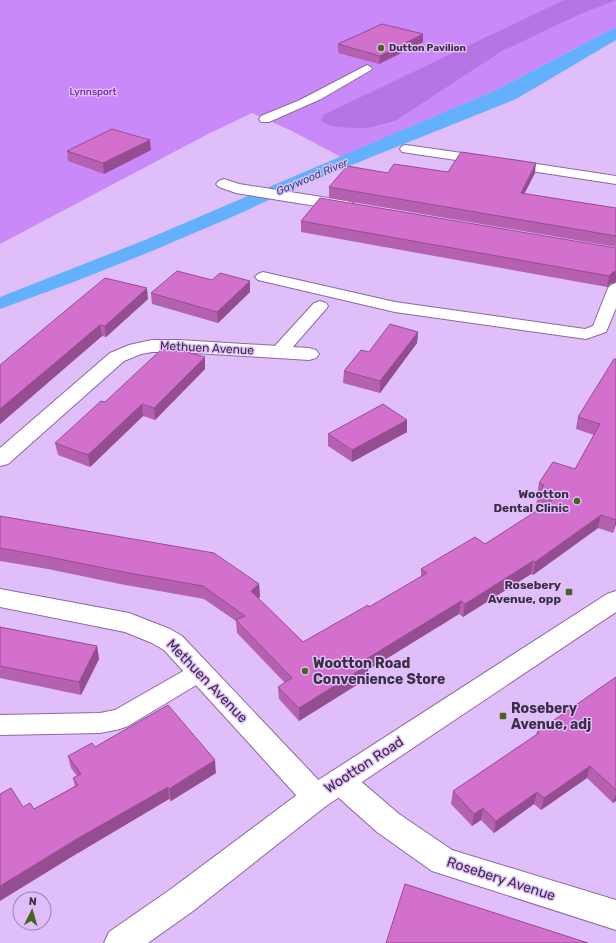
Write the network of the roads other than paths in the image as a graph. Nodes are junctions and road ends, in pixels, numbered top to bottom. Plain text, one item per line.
1 (367, 68) edge
2 (265, 119) dead end
3 (406, 149) dead end
4 (616, 180) edge
5 (230, 186) dead end
6 (360, 209) edge
7 (263, 277) dead end
8 (616, 288) edge
9 (320, 306) dead end
10 (283, 353) junction
11 (309, 354) dead end
12 (283, 372) dead end
13 (0, 459) edge
14 (0, 598) edge
15 (616, 600) edge
16 (200, 672) junction
17 (0, 725) edge
18 (328, 789) junction
19 (616, 915) edge
20 (120, 943) edge

1 - 2 lane
3 - 4 lane
5 - 6 street
7 - 8 lane
9 - 10 lane
10 - 11 street, Methuen Avenue
10 - 12 street
10 - 13 street, Methuen Avenue
14 - 16 street, Methuen Avenue
15 - 18 street, Wootton Road
16 - 17 lane
16 - 18 street, Methuen Avenue
18 - 19 street, Rosebery Avenue
18 - 20 street, Wootton Road

